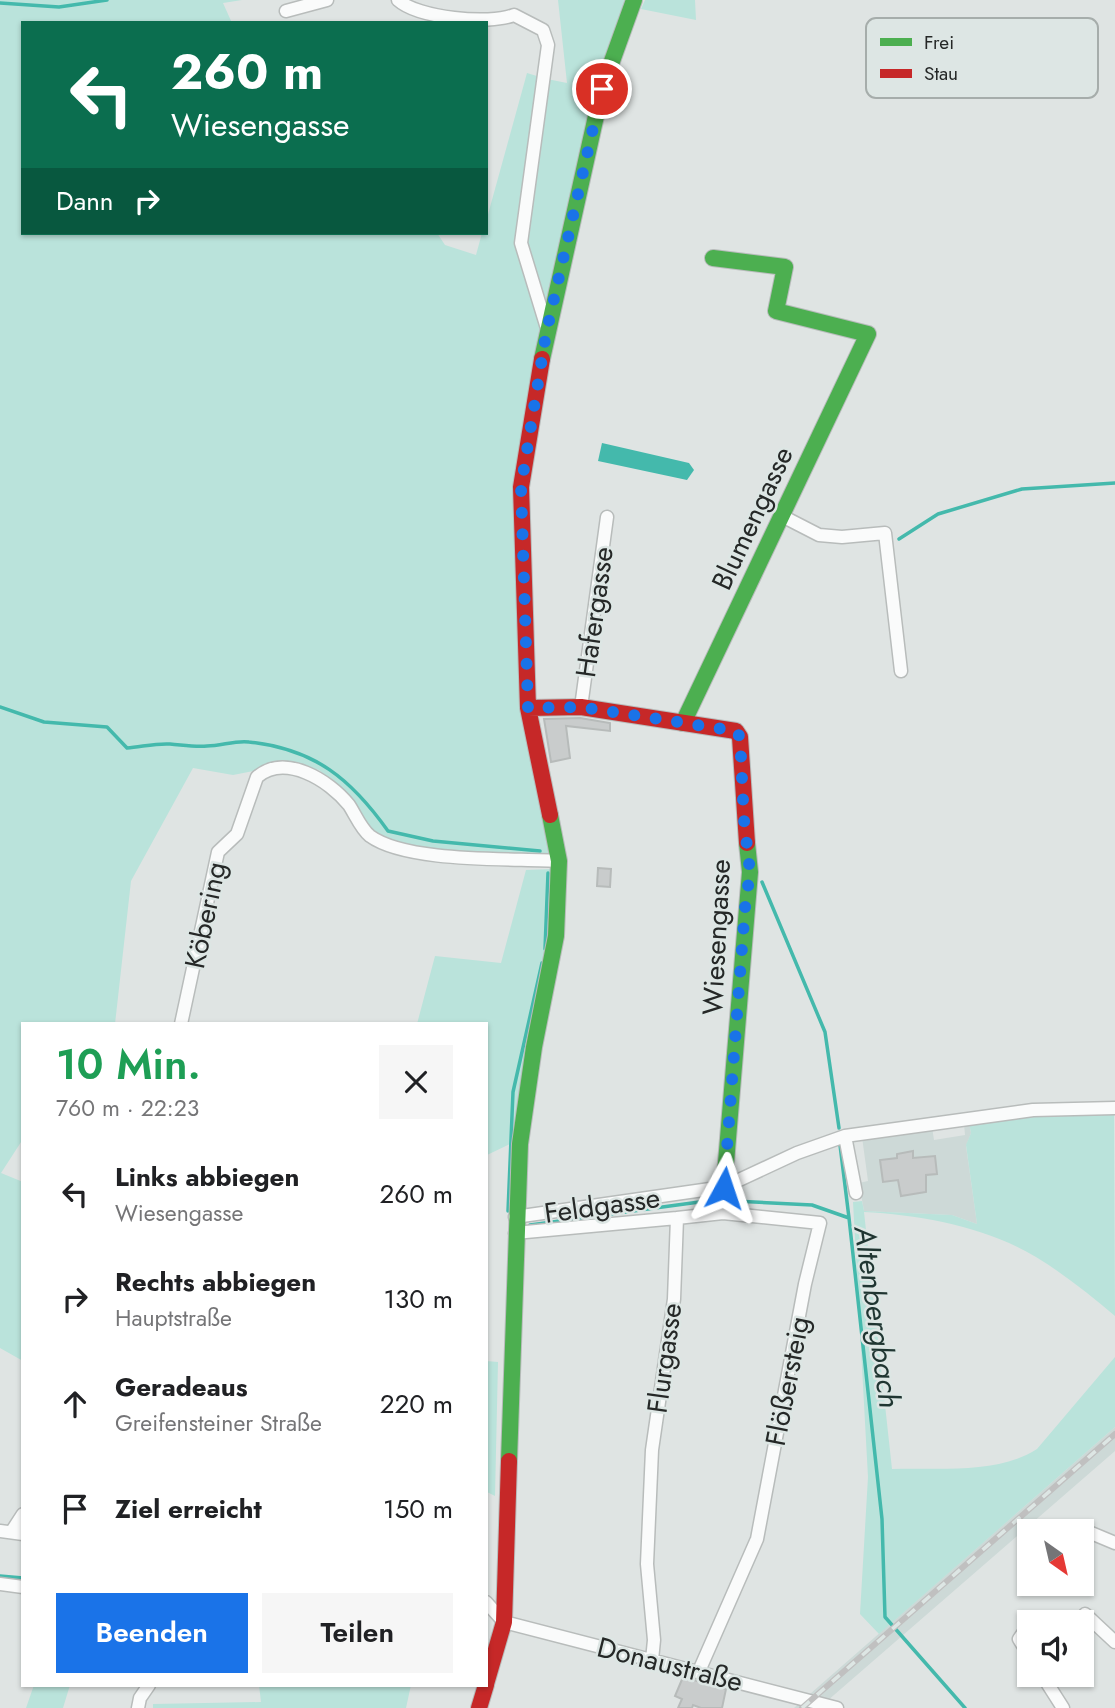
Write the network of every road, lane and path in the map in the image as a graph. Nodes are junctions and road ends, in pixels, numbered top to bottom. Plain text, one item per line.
1 (327, 0) edge
2 (398, 0) edge
3 (634, 0) edge
4 (286, 12) dead end
5 (451, 17) junction
6 (442, 21) edge
7 (713, 258) dead end
8 (547, 332) junction
9 (782, 516) junction
10 (607, 517) dead end
11 (901, 671) dead end
12 (581, 707) junction
13 (528, 708) junction
14 (683, 723) junction
15 (559, 861) junction
16 (181, 1022) edge
17 (1115, 1108) edge
18 (845, 1136) junction
19 (724, 1188) junction
20 (856, 1193) dead end
21 (677, 1218) junction
22 (515, 1225) junction
23 (1094, 1534) edge
24 (1115, 1543) edge
25 (0, 1584) edge
26 (21, 1587) edge
27 (488, 1604) edge
28 (504, 1622) junction
29 (1094, 1622) edge
30 (1115, 1642) edge
31 (652, 1660) junction
32 (699, 1671) junction
33 (488, 1677) edge
34 (147, 1687) edge
35 (485, 1687) edge
36 (1050, 1687) edge
37 (138, 1708) edge
38 (479, 1708) edge
39 (836, 1708) edge
40 (1063, 1708) edge

1 - 4 street
2 - 5 street
3 - 8 main road
5 - 6 street
5 - 8 street
7 - 9 main road, Blumengasse
8 - 13 main road
9 - 11 street
9 - 14 main road, Blumengasse
10 - 12 street, Hafergasse
12 - 13 main road, Wiesengasse
12 - 14 main road, Wiesengasse
13 - 15 main road
14 - 19 main road, Wiesengasse
15 - 16 street, Köbering
15 - 22 main road
17 - 18 street, Feldgasse
18 - 19 street, Feldgasse
18 - 20 street
19 - 22 street, Feldgasse
21 - 22 street
21 - 31 street, Flurgasse
21 - 32 street, Flößersteig
22 - 28 main road
23 - 24 street
25 - 26 street
27 - 28 street
28 - 31 street, Donaustraße
28 - 33 main road
29 - 30 street
31 - 32 street, Donaustraße
32 - 39 street, Donaustraße
34 - 37 street
35 - 38 main road
36 - 40 street

